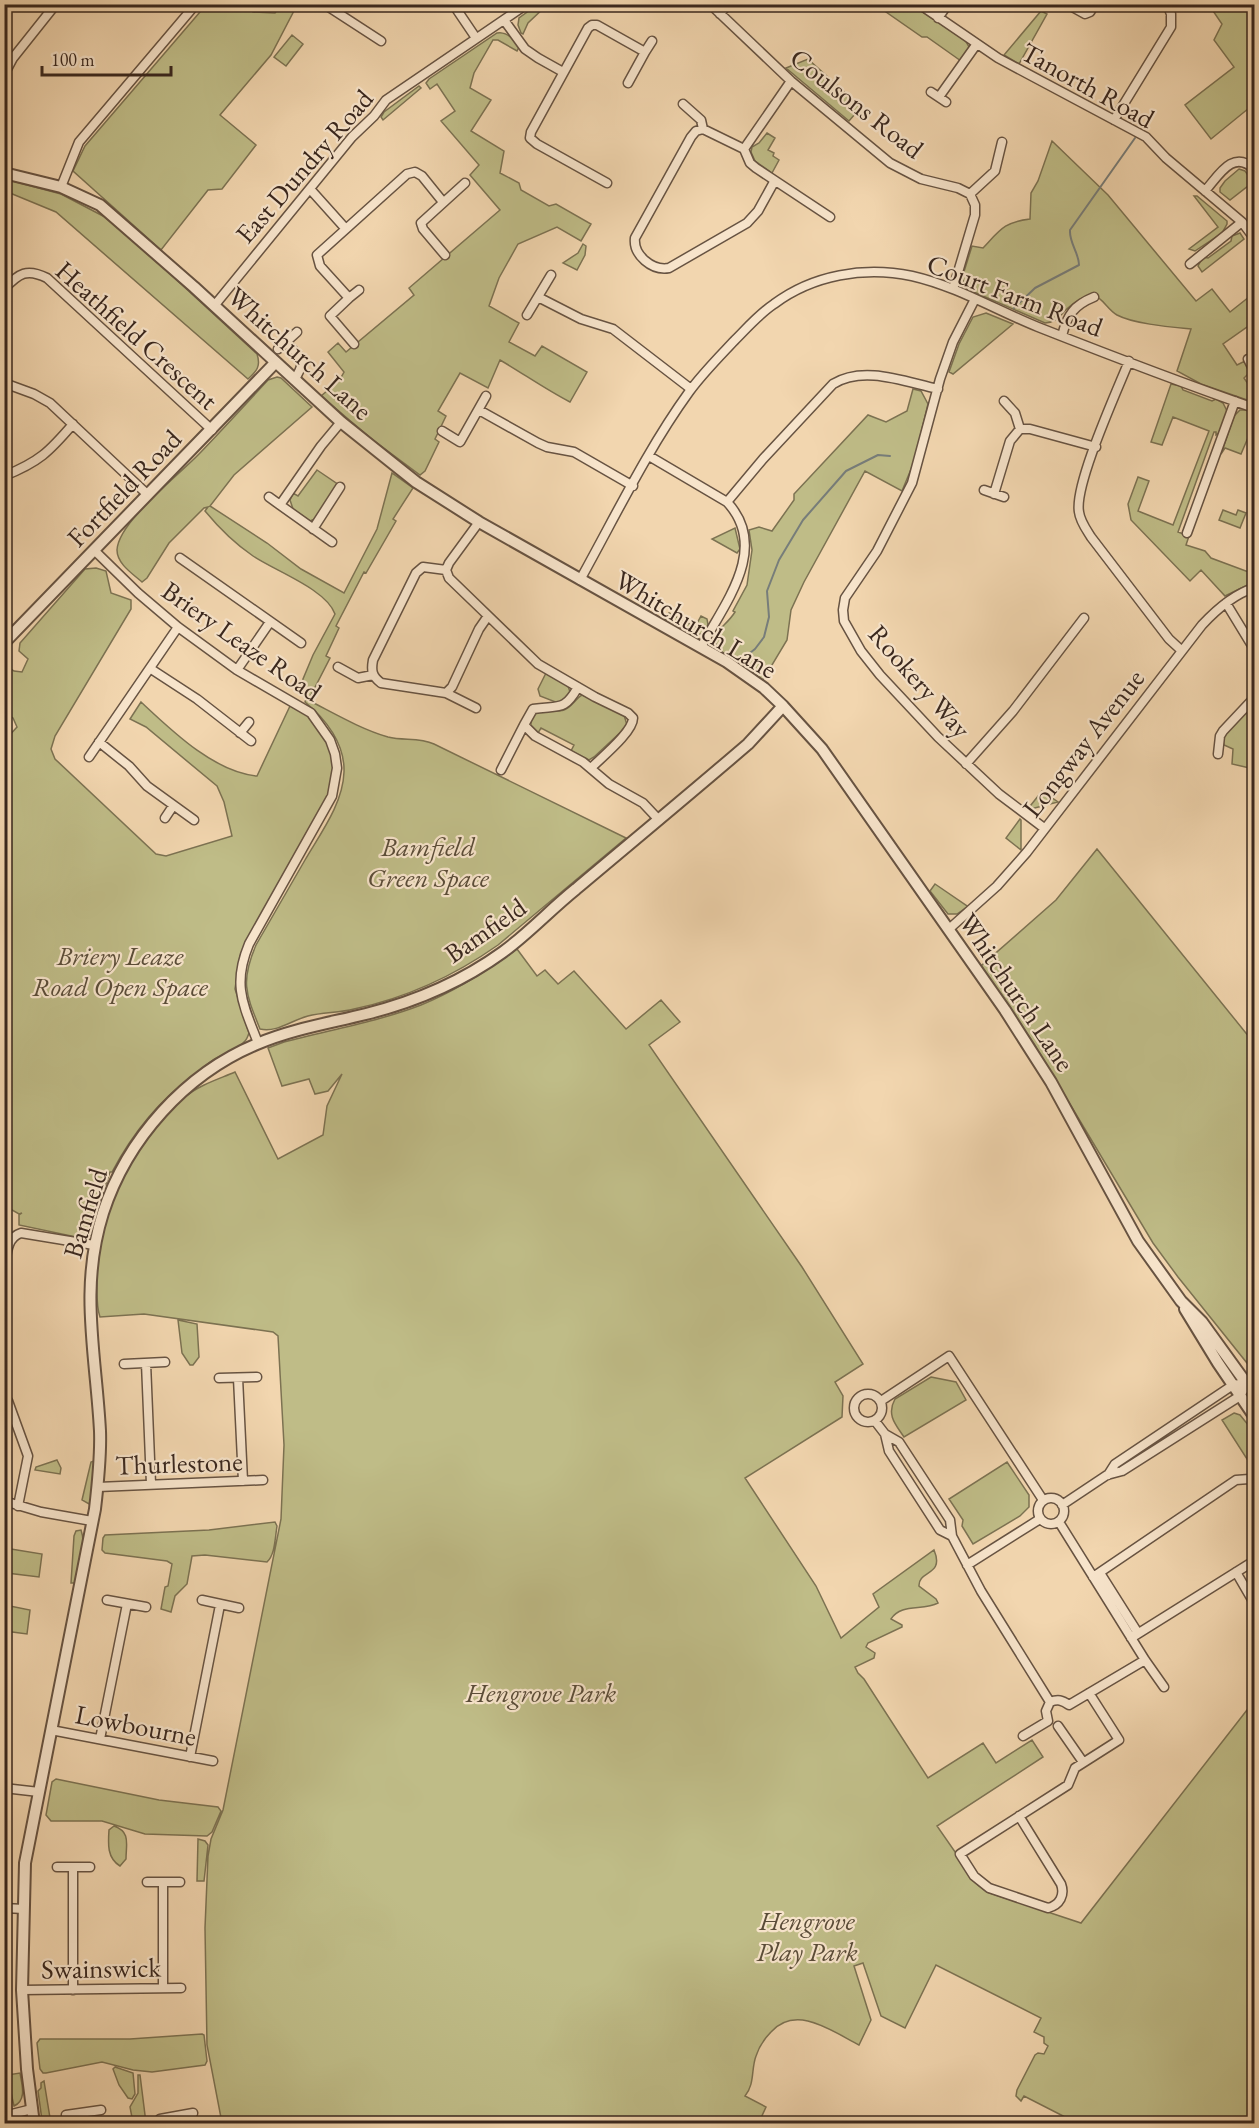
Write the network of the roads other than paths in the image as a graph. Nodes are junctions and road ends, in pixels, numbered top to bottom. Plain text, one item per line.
1 (56, 4) edge
2 (196, 4) edge
3 (324, 4) edge
4 (453, 4) edge
5 (526, 4) edge
6 (710, 4) edge
7 (728, 4) edge
8 (919, 4) edge
9 (948, 4) edge
10 (1067, 4) edge
11 (1095, 4) edge
12 (1167, 4) edge
13 (720, 14) junction
14 (938, 18) junction
15 (504, 20) junction
16 (375, 26) dead end
17 (370, 34) junction
18 (476, 38) junction
19 (381, 41) dead end
20 (652, 41) dead end
21 (976, 45) junction
22 (645, 52) junction
23 (563, 72) junction
24 (4, 75) edge
25 (791, 81) junction
26 (628, 83) dead end
27 (939, 97) dead end
28 (683, 104) dead end
29 (1114, 120) junction
30 (703, 129) junction
31 (1002, 142) dead end
32 (744, 149) junction
33 (1254, 169) edge
34 (4, 173) edge
35 (774, 182) junction
36 (465, 183) dead end
37 (607, 183) dead end
38 (61, 187) junction
39 (310, 189) junction
40 (1205, 190) junction
41 (970, 194) junction
42 (443, 202) junction
43 (830, 217) dead end
44 (1242, 222) junction
45 (345, 228) junction
46 (1254, 238) edge
47 (445, 255) dead end
48 (1190, 264) dead end
49 (550, 275) dead end
50 (4, 289) edge
51 (953, 289) junction
52 (359, 291) dead end
53 (538, 297) junction
54 (1094, 297) dead end
55 (349, 298) junction
56 (975, 299) junction
57 (214, 306) junction
58 (527, 315) dead end
59 (297, 332) dead end
60 (1062, 336) junction
61 (286, 342) junction
62 (354, 344) dead end
63 (278, 349) dead end
64 (1248, 359) dead end
65 (1129, 361) junction
66 (275, 363) junction
67 (1254, 371) edge
68 (294, 380) junction
69 (4, 383) edge
70 (691, 389) junction
71 (938, 389) junction
72 (486, 396) dead end
73 (1004, 401) dead end
74 (1235, 401) junction
75 (1254, 408) edge
76 (479, 410) junction
77 (341, 422) junction
78 (73, 424) junction
79 (1020, 429) junction
80 (212, 430) junction
81 (442, 431) dead end
82 (1096, 447) junction
83 (649, 456) junction
84 (4, 476) edge
85 (633, 486) junction
86 (340, 488) dead end
87 (984, 490) dead end
88 (147, 494) junction
89 (994, 494) junction
90 (269, 497) dead end
91 (1004, 497) dead end
92 (728, 502) junction
93 (280, 505) junction
94 (479, 522) junction
95 (313, 529) junction
96 (1187, 533) dead end
97 (332, 542) dead end
98 (95, 551) junction
99 (180, 558) dead end
100 (190, 566) junction
101 (446, 570) junction
102 (183, 575) dead end
103 (580, 580) junction
104 (1254, 588) edge
105 (1226, 603) junction
106 (488, 616) junction
107 (1084, 618) dead end
108 (270, 622) junction
109 (178, 627) junction
110 (4, 643) edge
111 (301, 643) dead end
112 (701, 647) junction
113 (1254, 649) edge
114 (1181, 650) junction
115 (338, 667) dead end
116 (151, 669) junction
117 (237, 670) junction
118 (373, 675) junction
119 (578, 687) junction
120 (446, 693) junction
121 (1254, 700) edge
122 (783, 706) junction
123 (476, 708) dead end
124 (249, 722) dead end
125 (524, 725) junction
126 (240, 733) junction
127 (251, 741) dead end
128 (99, 742) junction
129 (1218, 754) dead end
130 (89, 757) dead end
131 (966, 764) junction
132 (591, 768) junction
133 (501, 770) dead end
134 (173, 806) junction
135 (165, 818) dead end
136 (194, 820) dead end
137 (659, 820) junction
138 (1044, 828) junction
139 (949, 929) junction
140 (258, 1043) junction
141 (94, 1245) junction
142 (4, 1272) edge
143 (1181, 1301) junction
144 (165, 1362) dead end
145 (146, 1363) junction
146 (124, 1364) dead end
147 (257, 1377) dead end
148 (219, 1378) dead end
149 (238, 1378) junction
150 (1247, 1383) junction
151 (1233, 1385) junction
152 (1254, 1394) edge
153 (1240, 1396) junction
154 (8, 1401) dead end
155 (881, 1401) junction
156 (1254, 1416) edge
157 (874, 1421) junction
158 (885, 1434) junction
159 (1107, 1475) junction
160 (262, 1480) dead end
161 (243, 1481) junction
162 (152, 1484) junction
163 (1254, 1484) edge
164 (98, 1487) junction
165 (1043, 1500) junction
166 (5, 1504) edge
167 (1062, 1505) junction
168 (18, 1506) junction
169 (1040, 1520) junction
170 (92, 1521) junction
171 (1059, 1522) junction
172 (952, 1536) junction
173 (1254, 1561) edge
174 (968, 1565) junction
175 (1236, 1572) junction
176 (1096, 1575) junction
177 (108, 1600) dead end
178 (202, 1600) dead end
179 (1254, 1603) edge
180 (127, 1604) junction
181 (220, 1605) junction
182 (146, 1606) dead end
183 (239, 1608) dead end
184 (1133, 1634) junction
185 (1145, 1660) junction
186 (1164, 1687) dead end
187 (1089, 1693) junction
188 (1050, 1702) junction
189 (1058, 1726) dead end
190 (51, 1730) junction
191 (1023, 1736) dead end
192 (100, 1739) junction
193 (190, 1757) junction
194 (213, 1761) dead end
195 (1083, 1762) junction
196 (4, 1788) edge
197 (39, 1792) junction
198 (1019, 1816) junction
199 (57, 1867) dead end
200 (73, 1867) junction
201 (90, 1867) dead end
202 (147, 1882) dead end
203 (163, 1882) junction
204 (180, 1882) dead end
205 (4, 1908) edge
206 (24, 1909) junction
207 (163, 1988) junction
208 (181, 1988) dead end
209 (22, 1990) junction
210 (73, 1990) junction
211 (32, 2109) junction
212 (101, 2110) dead end
213 (83, 2113) junction
214 (193, 2113) dead end
215 (66, 2115) dead end
216 (4, 2116) edge
217 (160, 2119) dead end
218 (178, 2120) edge
219 (34, 2124) edge
220 (85, 2124) edge

1 - 24 street
2 - 38 street
3 - 17 street
4 - 18 street
5 - 15 street, East Dundry Road
6 - 13 street, Coulsons Road
7 - 13 street
8 - 14 street, Tanorth Road
9 - 14 street
10 - 11 street
12 - 29 street
13 - 25 street, Coulsons Road
14 - 21 street, Tanorth Road
15 - 18 street, East Dundry Road
15 - 23 street
16 - 17 street
17 - 19 street
18 - 39 street, East Dundry Road
20 - 22 street
21 - 27 street
21 - 29 street, Tanorth Road
22 - 23 street
22 - 26 street
23 - 37 street
25 - 32 street
25 - 41 street, Coulsons Road
28 - 30 street
29 - 40 street, Tanorth Road
30 - 32 street
30 - 35 street
31 - 41 street
32 - 35 street
33 - 40 street
34 - 38 street, Whitchurch Lane
35 - 43 street
36 - 42 street
38 - 57 street, Whitchurch Lane
39 - 45 street
39 - 57 street, East Dundry Road
40 - 44 street, Tanorth Road
41 - 51 street
42 - 45 street
42 - 47 street
44 - 46 street, Tanorth Road
44 - 48 street
45 - 55 street
49 - 53 street
50 - 80 street, Heathfield Crescent
51 - 56 street, Court Farm Road
51 - 70 street, Court Farm Road
52 - 55 street
53 - 58 street
53 - 70 street
54 - 60 street
55 - 62 street
56 - 60 street, Court Farm Road
56 - 71 street, Rookery Way
57 - 66 street, Whitchurch Lane
59 - 61 street
60 - 65 street, Court Farm Road
61 - 63 street
61 - 68 street
64 - 67 street
65 - 74 street, Court Farm Road
65 - 82 street
66 - 68 street, Whitchurch Lane
66 - 80 street, Fortfield Road
68 - 77 street, Whitchurch Lane
69 - 78 street
70 - 83 street, Court Farm Road
71 - 92 street
71 - 131 street, Rookery Way
72 - 76 street
73 - 79 street
74 - 75 street, Court Farm Road
74 - 96 street
76 - 81 street
76 - 85 street
77 - 93 street
77 - 94 street, Whitchurch Lane
78 - 84 street
78 - 88 street
79 - 82 street
79 - 89 street
80 - 88 street, Fortfield Road
82 - 114 street
83 - 85 street, Court Farm Road
83 - 92 street
85 - 103 street, Court Farm Road
86 - 95 street
87 - 89 street
88 - 98 street, Fortfield Road
89 - 91 street
90 - 93 street
92 - 112 street
93 - 95 street
94 - 101 street
94 - 103 street, Whitchurch Lane
95 - 97 street
98 - 109 street, Briery Leaze Road
98 - 110 street, Fortfield Road
99 - 100 street
100 - 102 street
100 - 108 street
101 - 106 street
101 - 118 street
103 - 112 street, Whitchurch Lane
104 - 105 street, Longway Avenue
105 - 113 street
105 - 114 street, Longway Avenue
106 - 119 street
106 - 120 street
107 - 131 street
108 - 111 street
108 - 117 street
109 - 116 street
109 - 117 street, Briery Leaze Road
112 - 122 street, Whitchurch Lane
114 - 138 street, Longway Avenue
115 - 118 street
116 - 126 street
116 - 128 street
117 - 140 street, Briery Leaze Road
118 - 120 street
119 - 125 street
119 - 132 street
120 - 123 street
121 - 129 street
122 - 137 street, Bamfield
122 - 139 street, Whitchurch Lane
124 - 126 street
125 - 132 street
125 - 133 street
126 - 127 street
128 - 130 street
128 - 134 street
131 - 138 street, Rookery Way
132 - 137 street
134 - 135 street
134 - 136 street
137 - 140 street, Bamfield
138 - 139 street, Longway Avenue
139 - 143 street, Whitchurch Lane
140 - 141 street, Bamfield
141 - 142 street
141 - 164 street, Bamfield
143 - 150 street, Whitchurch Lane
143 - 151 street, Whitchurch Lane
144 - 145 street
145 - 146 street
145 - 162 street
147 - 149 street
148 - 149 street
149 - 161 street
150 - 151 street
150 - 152 street, Whitchurch Lane
150 - 153 street
151 - 153 street, Whitchurch Lane
151 - 159 street
153 - 156 street, Whitchurch Lane
153 - 159 street
154 - 168 street
155 - 157 street
155 - 157 street
155 - 165 street
157 - 158 street
158 - 172 street
158 - 172 street
159 - 167 street
160 - 161 street, Thurlestone
161 - 162 street, Thurlestone
162 - 164 street, Thurlestone
163 - 176 street
164 - 170 street, Bamfield
165 - 167 street
165 - 169 street
166 - 168 street
167 - 171 street
168 - 170 street
169 - 171 street
169 - 174 street
170 - 190 street, Bamfield
171 - 176 street
172 - 174 street
173 - 175 street
174 - 188 street
175 - 179 street
175 - 184 street
176 - 184 street
177 - 180 street
178 - 181 street
180 - 182 street
180 - 192 street
181 - 183 street
181 - 193 street
184 - 185 street
185 - 186 street
185 - 187 street
187 - 188 street
187 - 195 street
188 - 191 street
189 - 195 street
190 - 192 street, Lowbourne
190 - 197 street, Bamfield
192 - 193 street, Lowbourne
193 - 194 street, Lowbourne
195 - 198 street
196 - 197 street
197 - 206 street, Bamfield
198 - 198 street
199 - 200 street
200 - 201 street
200 - 210 street
202 - 203 street
203 - 204 street
203 - 207 street
205 - 206 street
206 - 209 street, Bamfield
207 - 208 street, Swainswick
207 - 210 street, Swainswick
209 - 210 street, Swainswick
209 - 211 street, Bamfield
211 - 216 street
211 - 219 street, Bamfield
212 - 213 street
213 - 215 street
213 - 220 street
214 - 218 street
217 - 218 street

